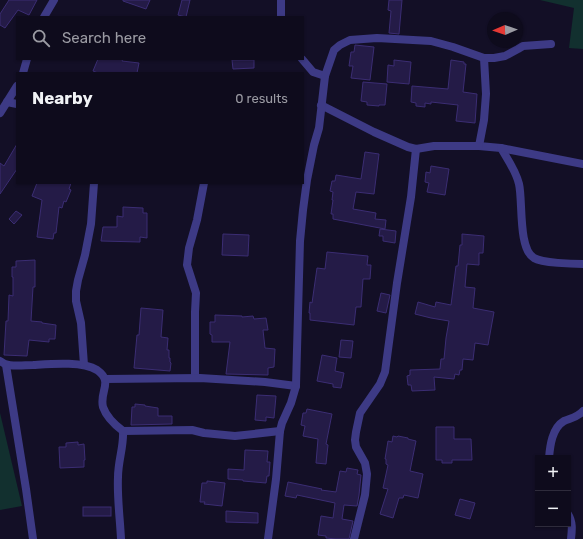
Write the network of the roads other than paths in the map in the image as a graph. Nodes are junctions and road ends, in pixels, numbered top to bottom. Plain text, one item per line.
1 (54, 0) edge
2 (281, 0) edge
3 (45, 16) edge
4 (281, 16) edge
5 (551, 44) dead end
6 (484, 58) junction
7 (27, 60) edge
8 (303, 60) edge
9 (23, 72) edge
10 (325, 76) junction
11 (16, 88) edge
12 (7, 102) junction
13 (16, 104) edge
14 (321, 105) junction
15 (0, 113) edge
16 (479, 146) junction
17 (501, 148) junction
18 (416, 149) junction
19 (583, 164) edge
20 (94, 184) edge
21 (204, 184) edge
22 (583, 264) edge
23 (3, 363) edge
24 (84, 365) junction
25 (195, 378) junction
26 (105, 379) junction
27 (296, 386) junction
28 (583, 411) edge
29 (123, 430) junction
30 (280, 431) junction
31 (549, 455) edge
32 (571, 520) edge
33 (33, 539) edge
34 (121, 539) edge
35 (268, 539) edge
36 (354, 539) edge
37 (571, 539) edge

1 - 3 street
2 - 4 street
5 - 6 street
6 - 10 street
6 - 16 street
7 - 9 street
8 - 10 street
10 - 14 street
11 - 12 street
12 - 13 street
12 - 15 street
14 - 18 street
14 - 27 street
16 - 17 street
16 - 18 street
17 - 19 street
17 - 22 street
18 - 36 street
20 - 24 street
21 - 25 street
23 - 24 street
23 - 33 street
24 - 26 street
25 - 26 street
25 - 27 street
26 - 29 street
27 - 30 street
28 - 31 street
29 - 30 street
29 - 34 street
30 - 35 street
32 - 37 street

